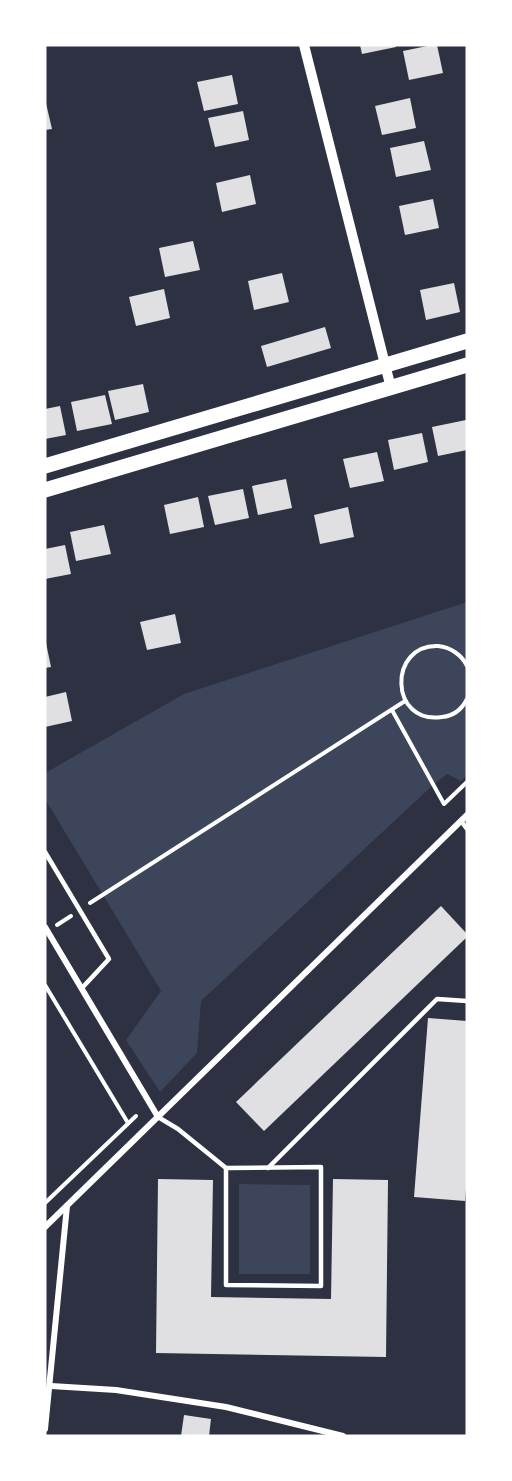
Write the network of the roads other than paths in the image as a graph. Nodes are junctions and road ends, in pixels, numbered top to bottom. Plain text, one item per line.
1 (304, 45) edge
2 (467, 341) edge
3 (385, 365) junction
4 (467, 365) edge
5 (391, 388) junction
6 (45, 466) edge
7 (45, 490) edge
8 (467, 815) edge
9 (461, 821) junction
10 (467, 829) edge
11 (45, 852) edge
12 (46, 929) edge
13 (82, 988) junction
14 (467, 1001) edge
15 (158, 1117) junction
16 (226, 1168) junction
17 (268, 1168) junction
18 (67, 1205) junction
19 (45, 1227) edge
20 (51, 1386) junction
21 (45, 1429) edge
22 (343, 1436) edge

1 - 3 street
2 - 3 main road
3 - 5 street
3 - 6 main road
4 - 5 main road
5 - 7 main road
8 - 9 street
9 - 10 lane
9 - 15 street
11 - 13 lane
12 - 13 street
13 - 15 street
14 - 17 lane
15 - 16 lane
15 - 18 street
16 - 17 lane
16 - 17 lane
18 - 19 street
18 - 20 street
20 - 21 street
20 - 22 street

